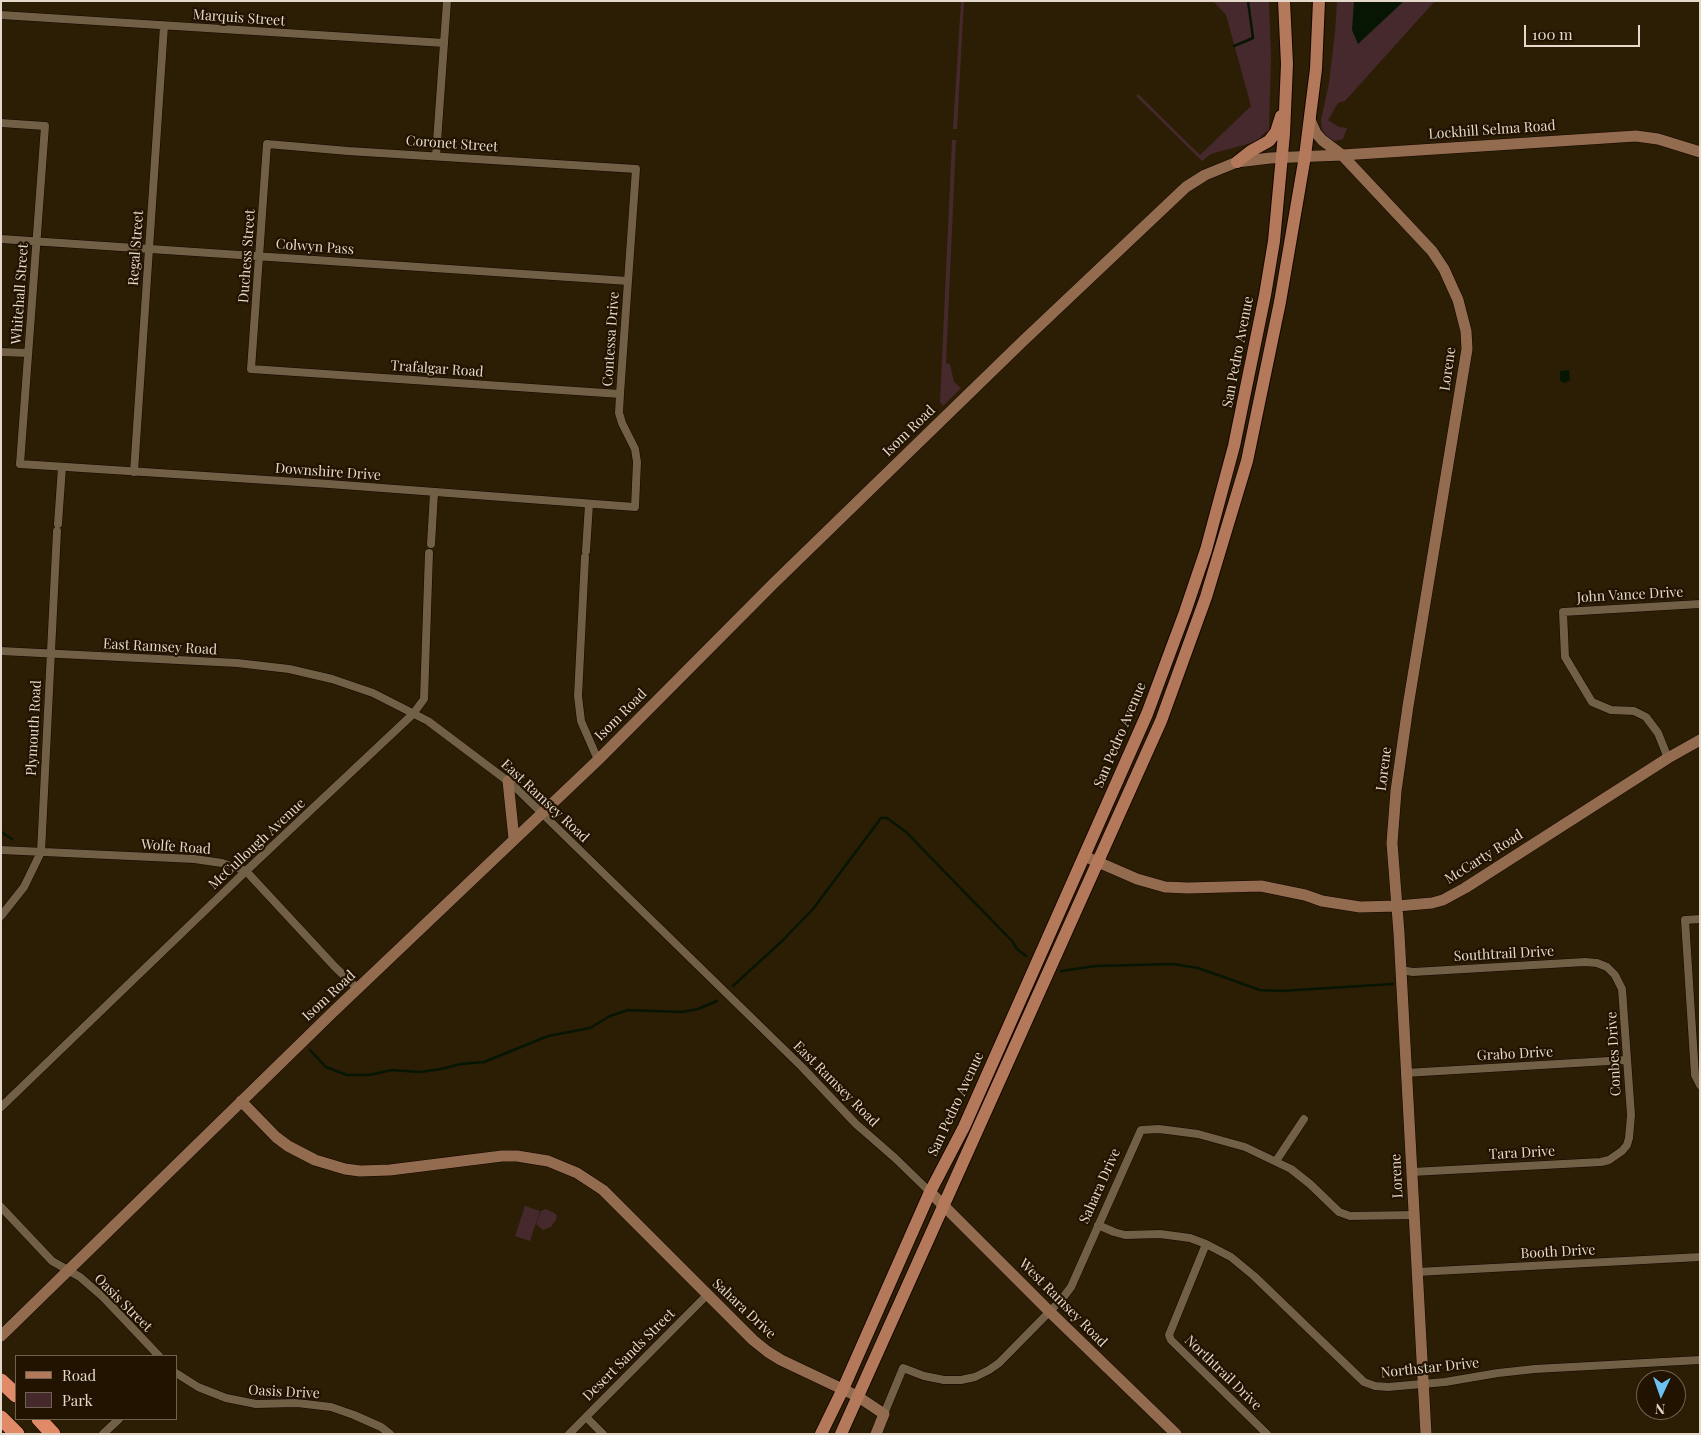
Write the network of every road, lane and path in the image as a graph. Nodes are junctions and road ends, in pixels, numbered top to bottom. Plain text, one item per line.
1 (447, 1) edge
2 (1284, 1) edge
3 (1319, 1) edge
4 (1, 15) edge
5 (164, 26) junction
6 (444, 43) junction
7 (1285, 107) junction
8 (1310, 120) junction
9 (1, 123) edge
10 (267, 144) joint
11 (1700, 152) edge
12 (1342, 155) junction
13 (436, 156) junction
14 (1305, 156) junction
15 (1283, 157) junction
16 (1237, 162) junction
17 (636, 169) joint
18 (1, 239) edge
19 (36, 241) junction
20 (149, 248) junction
21 (260, 256) junction
22 (628, 281) junction
23 (1, 352) edge
24 (28, 353) junction
25 (252, 369) joint
26 (620, 394) junction
27 (1239, 422) junction
28 (1255, 425) junction
29 (1234, 446) junction
30 (1249, 450) junction
31 (20, 464) joint
32 (62, 467) junction
33 (134, 472) junction
34 (434, 493) junction
35 (589, 504) junction
36 (635, 507) joint
37 (430, 544) dead end
38 (430, 553) dead end
39 (1700, 604) edge
40 (1, 651) edge
41 (50, 653) junction
42 (413, 714) junction
43 (1700, 740) edge
44 (1668, 758) junction
45 (598, 760) junction
46 (508, 781) junction
47 (542, 812) junction
48 (514, 839) junction
49 (1, 850) edge
50 (41, 852) junction
51 (1084, 856) junction
52 (1098, 863) junction
53 (246, 871) junction
54 (1397, 906) junction
55 (1, 916) edge
56 (1700, 919) edge
57 (1607, 967) joint
58 (1400, 970) junction
59 (358, 989) junction
60 (1691, 1023) junction
61 (1700, 1023) edge
62 (1005, 1035) junction
63 (1017, 1041) junction
64 (1626, 1060) junction
65 (1406, 1073) junction
66 (1700, 1085) edge
67 (241, 1101) junction
68 (1, 1107) edge
69 (1304, 1120) dead end
70 (1627, 1145) joint
71 (1276, 1161) junction
72 (1412, 1172) junction
73 (930, 1192) junction
74 (944, 1205) junction
75 (1, 1207) edge
76 (1414, 1215) junction
77 (1098, 1226) junction
78 (1206, 1244) junction
79 (1700, 1257) edge
80 (68, 1269) junction
81 (1417, 1272) junction
82 (707, 1295) junction
83 (1050, 1312) junction
84 (1, 1336) edge
85 (158, 1355) edge
86 (1700, 1360) edge
87 (178, 1374) edge
88 (1, 1381) edge
89 (1422, 1384) junction
90 (843, 1389) junction
91 (15, 1395) edge
92 (857, 1396) junction
93 (884, 1414) junction
94 (586, 1417) junction
95 (1, 1418) edge
96 (40, 1420) edge
97 (118, 1420) edge
98 (17, 1434) edge
99 (53, 1434) edge
100 (103, 1434) edge
101 (390, 1434) edge
102 (570, 1434) edge
103 (603, 1434) edge
104 (821, 1434) edge
105 (841, 1434) edge
106 (876, 1434) edge
107 (1176, 1434) edge
108 (1267, 1434) edge
109 (1426, 1434) edge

1 - 6 street
2 - 7 main road, San Pedro Avenue
3 - 8 main road
4 - 5 street, Marquis Street
5 - 6 street, Marquis Street
5 - 20 street, Regal Street
6 - 13 street
7 - 15 main road, San Pedro Avenue
7 - 16 main road
8 - 12 street, Lorene
8 - 14 main road
9 - 19 street, Whitehall Street
10 - 13 street, Coronet Street
10 - 21 street, Duchess Street
11 - 12 street, Lockhill Selma Road
12 - 14 street, Lockhill Selma Road
12 - 54 street, Lorene
13 - 17 street, Coronet Street
14 - 15 street, Lockhill Selma Road
14 - 28 main road
15 - 16 street, Isom Road
15 - 27 main road, San Pedro Avenue
16 - 45 street, Isom Road
17 - 22 street, Contessa Drive
18 - 19 street, Colwyn Pass
19 - 20 street, Colwyn Pass
19 - 24 street, Whitehall Street
20 - 21 street, Colwyn Pass
20 - 33 street, Regal Street
21 - 22 street, Colwyn Pass
21 - 25 street, Duchess Street
22 - 26 street, Contessa Drive
23 - 24 street
24 - 31 street, Whitehall Street
25 - 26 street, Trafalgar Road
26 - 36 street, Contessa Drive
27 - 28 main road
27 - 29 main road, San Pedro Avenue
28 - 30 main road
29 - 30 main road
29 - 51 main road, San Pedro Avenue
30 - 52 main road
31 - 32 street, Downshire Drive
32 - 33 street, Downshire Drive
32 - 41 street, Plymouth Road
33 - 34 street, Downshire Drive
34 - 35 street, Downshire Drive
34 - 37 street
35 - 36 street, Downshire Drive
35 - 45 street
38 - 42 street, McCullough Avenue
39 - 44 street, John Vance Drive
40 - 41 street, East Ramsey Road
41 - 42 street, East Ramsey Road
41 - 50 street, Plymouth Road
42 - 46 street, East Ramsey Road
42 - 53 street, McCullough Avenue
43 - 44 street, McCarty Road
44 - 54 street, McCarty Road
45 - 47 street, Isom Road
46 - 47 street, East Ramsey Road
46 - 48 street
47 - 48 street, Isom Road
47 - 73 street, East Ramsey Road
48 - 59 street, Isom Road
49 - 50 street, Wolfe Road
50 - 53 street, Wolfe Road
50 - 55 street, Plymouth Road
51 - 52 street, McCarty Road
51 - 62 main road, San Pedro Avenue
52 - 54 street, McCarty Road
52 - 63 main road
53 - 59 street, Wolfe Road
53 - 68 street, McCullough Avenue
54 - 58 street, Lorene
56 - 60 street
57 - 58 street, Southtrail Drive
57 - 64 street, Conbes Drive
58 - 65 street, Lorene
59 - 67 street, Isom Road
60 - 61 street
60 - 66 street
62 - 63 main road
62 - 73 main road, San Pedro Avenue
63 - 74 main road
64 - 65 street, Grabo Drive
64 - 70 street, Conbes Drive
65 - 72 street, Lorene
67 - 80 street, Isom Road
67 - 82 street, Sahara Drive
69 - 71 street
70 - 72 street, Tara Drive
71 - 76 street
71 - 77 street, Sahara Drive
72 - 76 street, Lorene
73 - 74 street, West Ramsey Road
73 - 90 main road, San Pedro Avenue
74 - 83 street, West Ramsey Road
74 - 92 main road
75 - 80 street, Oasis Street
76 - 81 street, Lorene
77 - 78 street, Northstar Drive
77 - 83 street, Sahara Drive
78 - 89 street, Northstar Drive
78 - 108 street, Northtrail Drive
79 - 81 street, Booth Drive
80 - 84 street, Isom Road
80 - 85 street, Oasis Street
81 - 89 street, Lorene
82 - 90 street, Sahara Drive
82 - 94 street, Desert Sands Street
83 - 93 street, Sahara Drive
83 - 107 street, West Ramsey Road
86 - 89 street, Northstar Drive
87 - 101 street, Oasis Drive
88 - 91 highway
89 - 109 street, Lorene
90 - 92 street, Sahara Drive
90 - 104 main road, San Pedro Avenue
92 - 93 street, Sahara Drive
92 - 105 main road
93 - 106 street
94 - 102 street, Desert Sands Street
94 - 103 street
95 - 98 highway
96 - 99 highway
97 - 100 street

